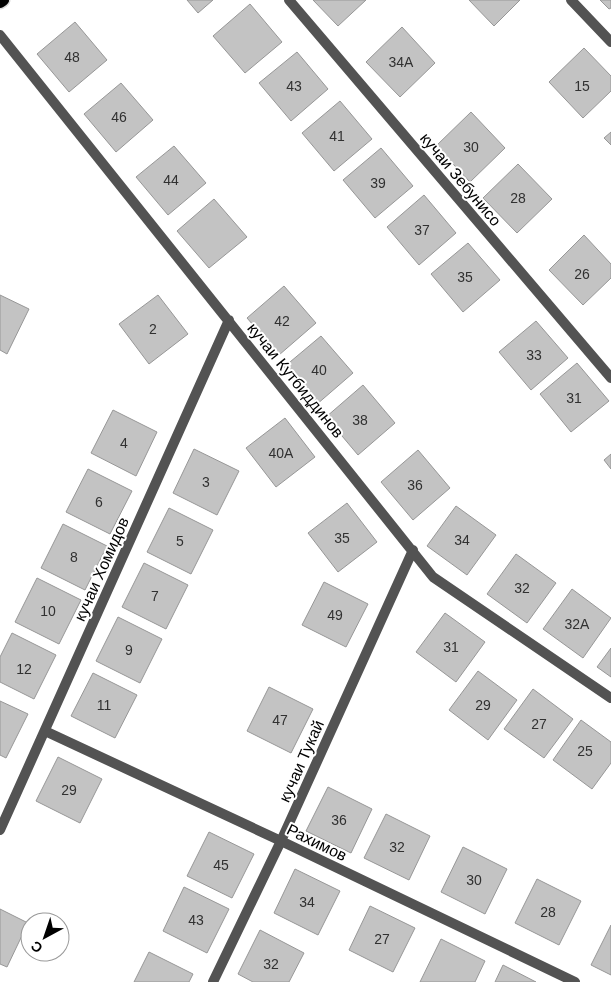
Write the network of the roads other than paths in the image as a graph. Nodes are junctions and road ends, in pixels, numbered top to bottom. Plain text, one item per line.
1 (3, 0) edge
2 (289, 0) edge
3 (571, 0) edge
4 (0, 2) edge
5 (0, 35) edge
6 (611, 42) edge
7 (229, 320) junction
8 (611, 378) edge
9 (413, 550) junction
10 (611, 698) edge
11 (45, 731) junction
12 (0, 830) edge
13 (282, 842) junction
14 (213, 982) edge
15 (575, 982) edge

1 - 4 main road
2 - 8 street, кучаи Зебунисо
3 - 6 street
5 - 7 street, кучаи Кутбиддинов
7 - 9 street, кучаи Кутбиддинов
7 - 11 street, кучаи Хомидов
9 - 10 street, кучаи Кутбиддинов
9 - 13 street, кучаи Тукай
11 - 12 street, кучаи Хомидов
11 - 13 street, Рахимов
13 - 14 street, кучаи Тукай
13 - 15 street, Рахимов

